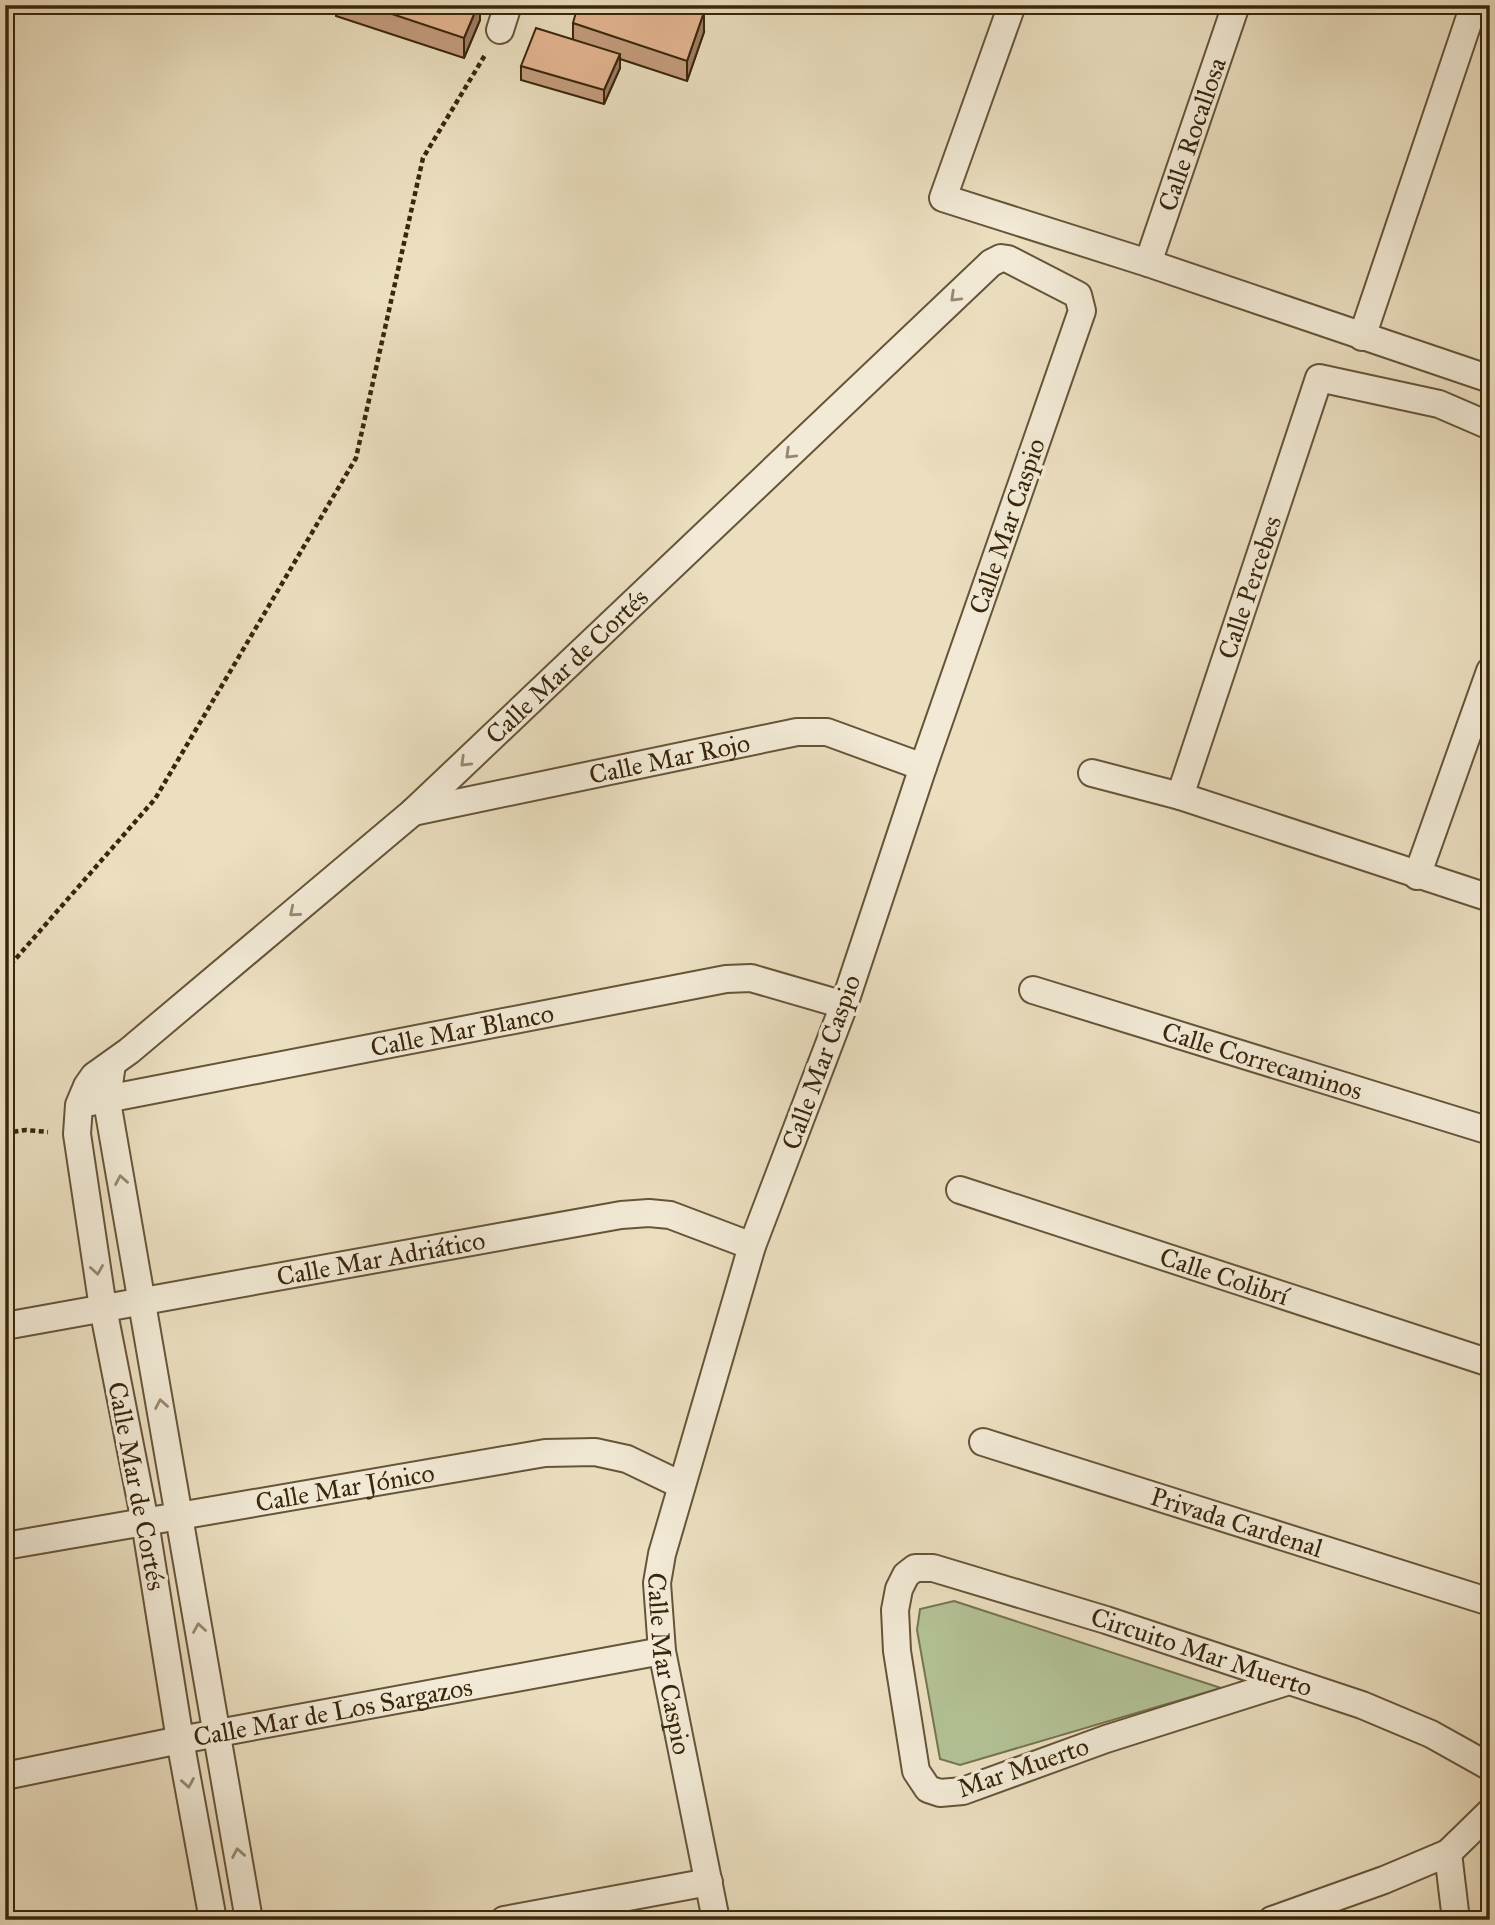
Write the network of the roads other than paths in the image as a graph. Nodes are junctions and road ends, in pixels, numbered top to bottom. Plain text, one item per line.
1 (508, 5) edge
2 (1012, 5) edge
3 (1236, 5) edge
4 (1474, 5) edge
5 (500, 30) road end
6 (1008, 259) joint
7 (1149, 263) junction
8 (1362, 337) junction
9 (1490, 379) edge
10 (1490, 426) edge
11 (1490, 671) edge
12 (923, 767) junction
13 (1091, 773) dead end
14 (1180, 796) junction
15 (413, 812) junction
16 (1417, 876) junction
17 (1490, 898) edge
18 (1033, 990) dead end
19 (844, 1005) junction
20 (112, 1064) junction
21 (107, 1098) junction
22 (79, 1105) junction
23 (1490, 1131) edge
24 (960, 1190) dead end
25 (752, 1246) junction
26 (142, 1301) junction
27 (103, 1308) junction
28 (5, 1326) edge
29 (1490, 1363) edge
30 (983, 1442) dead end
31 (681, 1485) junction
32 (181, 1516) junction
33 (145, 1522) junction
34 (5, 1546) edge
35 (906, 1575) joint
36 (1490, 1602) edge
37 (662, 1651) junction
38 (1289, 1681) junction
39 (217, 1734) junction
40 (180, 1740) junction
41 (1490, 1767) edge
42 (5, 1776) edge
43 (1490, 1812) edge
44 (1448, 1853) junction
45 (709, 1882) junction
46 (214, 1920) edge
47 (250, 1920) edge
48 (504, 1920) edge
49 (716, 1920) edge
50 (1272, 1920) edge
51 (1456, 1920) edge

1 - 5 street
2 - 7 street
3 - 7 street, Calle Rocallosa
4 - 8 street
6 - 12 street, Calle Mar Caspio
6 -> 15 street, Calle Mar de Cortés
7 - 8 street
8 - 9 street
10 - 14 street, Calle Percebes
11 - 16 street
12 - 15 street, Calle Mar Rojo
12 - 19 street, Calle Mar Caspio
13 - 14 street
14 - 16 street
15 -> 20 street, Calle Mar de Cortés
16 - 17 street
18 - 23 street, Calle Correcaminos
19 - 21 street, Calle Mar Blanco
19 - 25 street, Calle Mar Caspio
20 - 21 street, Calle Mar de Cortés
20 - 22 street, Calle Mar de Cortés
21 - 22 street, Calle Mar Blanco
26 -> 21 street, Calle Mar de Cortés
22 -> 27 street, Calle Mar de Cortés
24 - 29 street, Calle Colibrí
25 - 26 street, Calle Mar Adriático
25 - 31 street, Calle Mar Caspio
26 - 27 street, Calle Mar Adriático
32 -> 26 street, Calle Mar de Cortés
27 - 28 street, Calle Mar Adriático
27 - 33 street, Calle Mar de Cortés
30 - 36 street, Privada Cardenal
31 - 32 street, Calle Mar Jónico
31 - 37 street, Calle Mar Caspio
32 - 33 street, Calle Mar Jónico
39 -> 32 street, Calle Mar de Cortés
33 - 34 street, Calle Mar Jónico
33 - 40 street, Calle Mar de Cortés
35 - 38 street, Circuito Mar Muerto
35 - 38 street, Mar Muerto
37 - 39 street, Calle Mar de Los Sargazos
37 - 45 street, Calle Mar Caspio
38 - 41 street, Circuito Mar Muerto
39 - 40 street, Calle Mar de Los Sargazos
47 -> 39 street, Calle Mar de Cortés
40 - 42 street, Calle Mar de Los Sargazos
40 -> 46 street, Calle Mar de Cortés
43 - 44 street
44 - 50 street
44 - 51 street
45 - 48 street
45 - 49 street, Calle Mar Caspio

